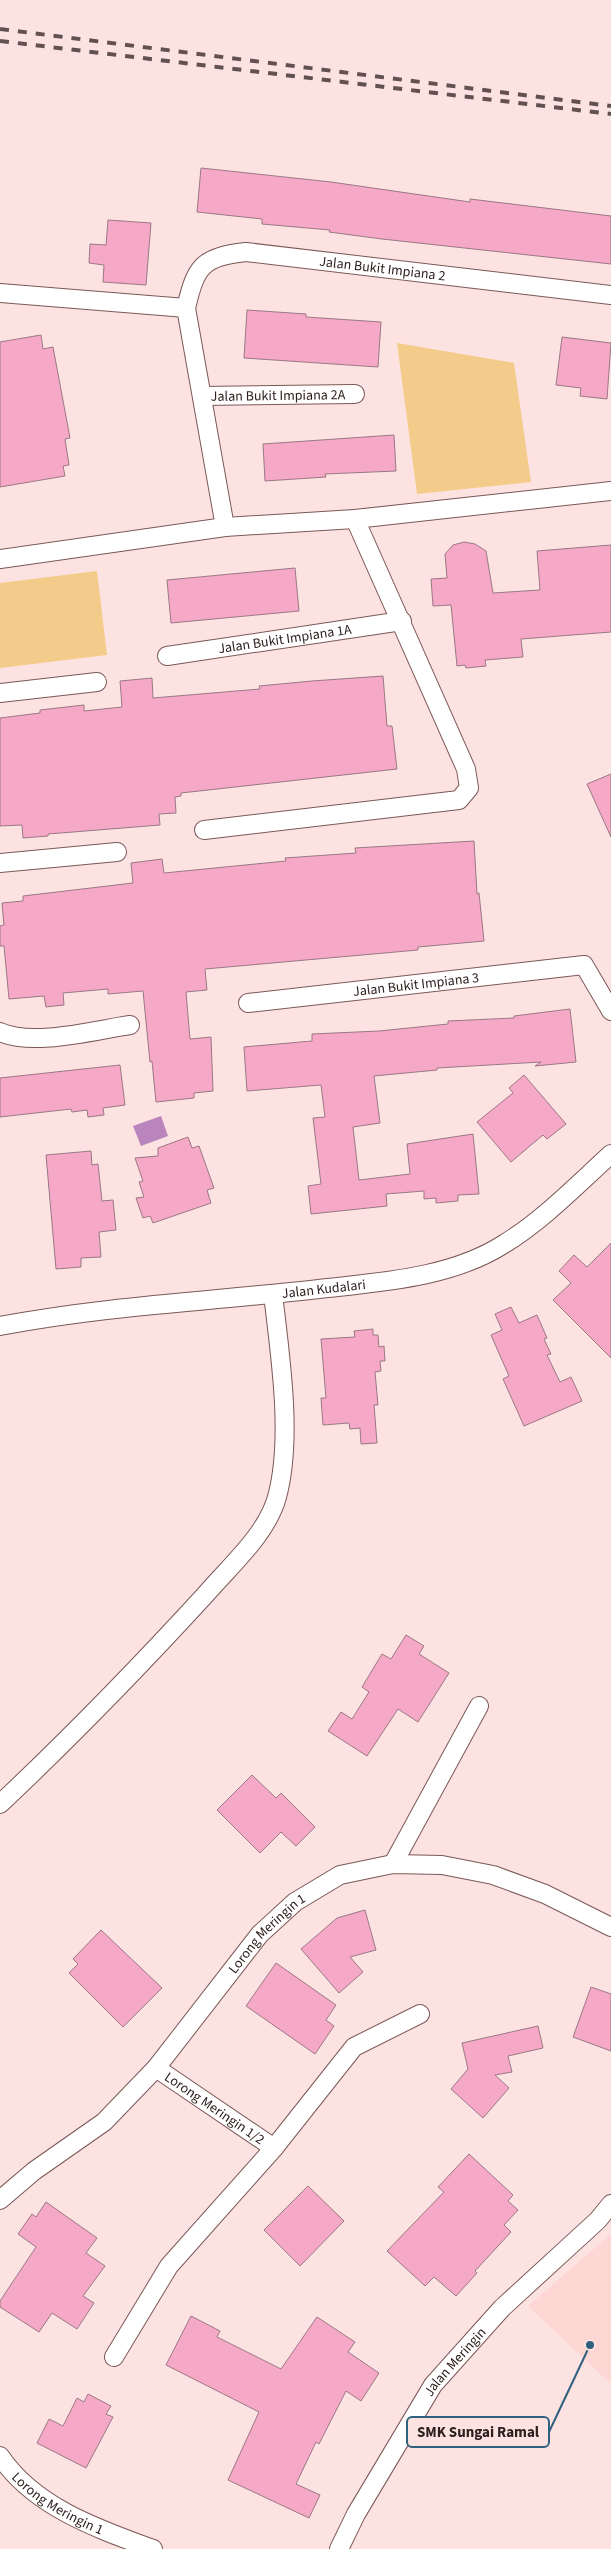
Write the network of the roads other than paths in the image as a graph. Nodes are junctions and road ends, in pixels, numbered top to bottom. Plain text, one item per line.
1 (0, 292) edge
2 (611, 294) edge
3 (186, 308) junction
4 (355, 394) dead end
5 (202, 396) junction
6 (611, 491) edge
7 (355, 519) junction
8 (225, 527) junction
9 (0, 559) edge
10 (402, 621) junction
11 (167, 656) dead end
12 (97, 682) dead end
13 (0, 693) edge
14 (204, 830) dead end
15 (117, 852) dead end
16 (0, 863) edge
17 (248, 1003) dead end
18 (611, 1011) edge
19 (130, 1025) dead end
20 (0, 1032) edge
21 (611, 1154) edge
22 (273, 1294) junction
23 (0, 1326) edge
24 (478, 1706) dead end
25 (0, 1804) edge
26 (393, 1864) junction
27 (611, 1927) edge
28 (420, 2014) dead end
29 (156, 2068) junction
30 (274, 2148) junction
31 (0, 2200) edge
32 (611, 2204) edge
33 (114, 2357) dead end
34 (0, 2456) edge
35 (153, 2549) edge
36 (339, 2549) edge

1 - 3 street
2 - 3 street, Jalan Bukit Impiana 2
3 - 5 street
4 - 5 street, Jalan Bukit Impiana 2A
5 - 8 street
6 - 7 street
7 - 8 street
7 - 10 street
8 - 9 street
10 - 11 street, Jalan Bukit Impiana 1A
10 - 14 street
12 - 13 street
15 - 16 street
17 - 18 street, Jalan Bukit Impiana 3
19 - 20 street
21 - 22 street, Jalan Kudalari
22 - 23 street, Jalan Kudalari
22 - 25 street
24 - 26 street
26 - 27 street, Lorong Meringin 1
26 - 29 street, Lorong Meringin 1
28 - 30 street
29 - 30 street, Lorong Meringin 1/2
29 - 31 street, Lorong Meringin 1
30 - 33 street
32 - 36 street, Jalan Meringin
34 - 35 street, Lorong Meringin 1

